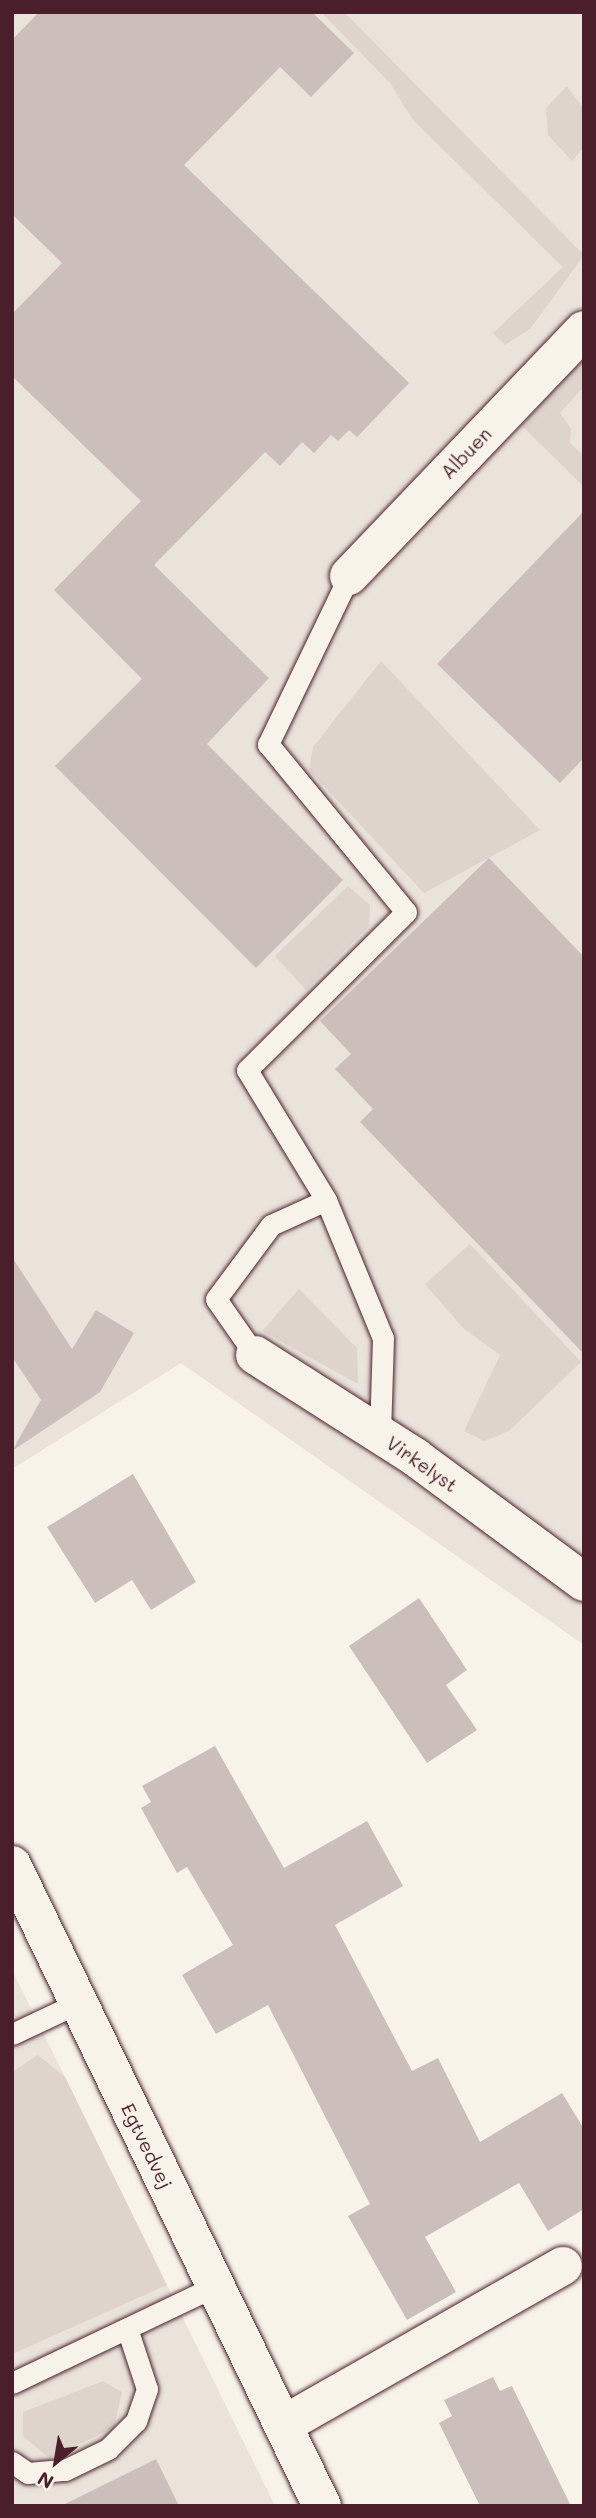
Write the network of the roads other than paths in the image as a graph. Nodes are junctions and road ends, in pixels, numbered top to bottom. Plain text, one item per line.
1 (584, 330) edge
2 (349, 576) joint
3 (326, 1200) junction
4 (255, 1354) joint
5 (380, 1435) junction
6 (584, 1582) edge
7 (12, 1866) edge
8 (78, 2003) junction
9 (12, 2034) edge
10 (563, 2266) dead end
11 (215, 2286) junction
12 (127, 2328) junction
13 (12, 2384) edge
14 (283, 2425) junction
15 (12, 2462) edge
16 (322, 2506) edge

1 - 2 street, Albuen
2 - 3 lane
3 - 4 lane
3 - 5 lane
4 - 5 street, Virkelyst
5 - 6 street, Virkelyst
7 - 8 street, Egtvedvej
8 - 9 lane
8 - 11 street, Egtvedvej
10 - 14 street
11 - 12 lane
11 - 14 street, Egtvedvej
12 - 13 lane
12 - 15 lane
14 - 16 street, Egtvedvej

